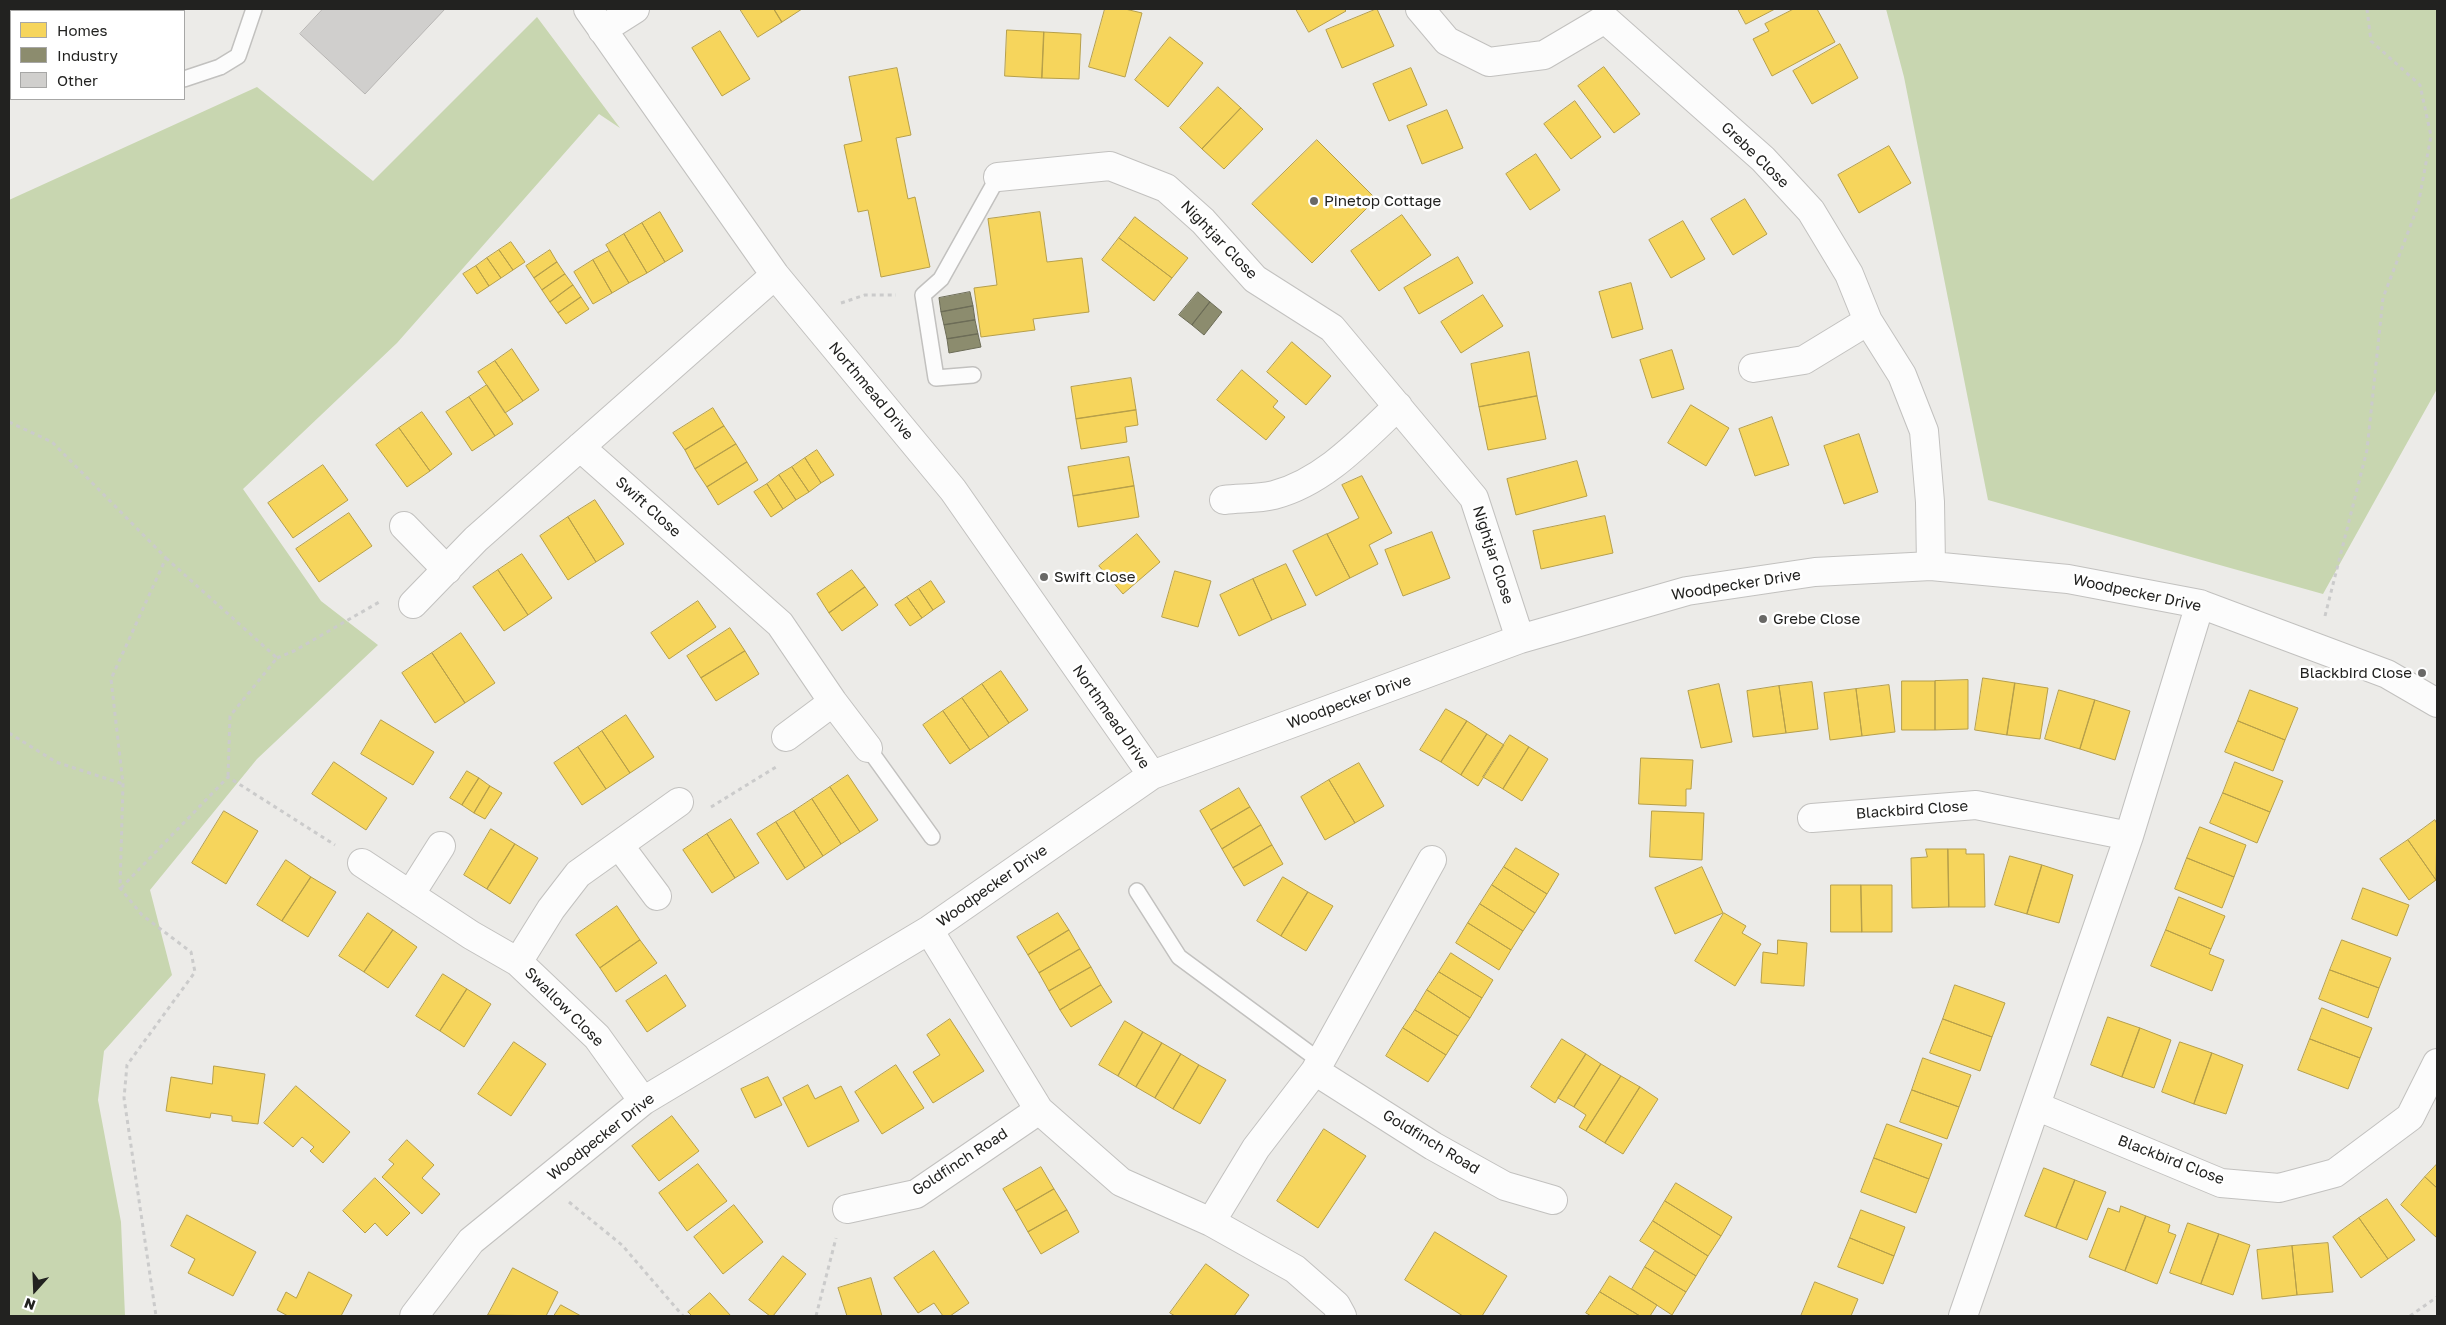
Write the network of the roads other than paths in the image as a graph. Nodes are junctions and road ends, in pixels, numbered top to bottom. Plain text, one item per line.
1 (254, 9) edge
2 (635, 9) edge
3 (1420, 9) edge
4 (1605, 14) edge
5 (595, 20) edge
6 (185, 79) edge
7 (998, 177) joint
8 (775, 275) junction
9 (1868, 321) junction
10 (1753, 368) dead end
11 (973, 375) dead end
12 (1398, 406) junction
13 (580, 447) junction
14 (1224, 500) dead end
15 (404, 526) dead end
16 (1931, 566) junction
17 (447, 570) junction
18 (413, 604) road end
19 (2200, 604) junction
20 (1520, 639) junction
21 (833, 702) junction
22 (2437, 703) edge
23 (786, 737) road end
24 (868, 748) joint
25 (1152, 775) junction
26 (679, 802) road end
27 (1812, 818) dead end
28 (2129, 836) junction
29 (932, 838) dead end
30 (619, 845) junction
31 (441, 846) dead end
32 (1432, 860) dead end
33 (362, 863) road end
34 (1137, 891) dead end
35 (410, 895) junction
36 (657, 896) dead end
37 (930, 930) junction
38 (518, 962) junction
39 (2437, 1063) edge
40 (1318, 1066) junction
41 (643, 1102) junction
42 (2036, 1106) junction
43 (1039, 1110) junction
44 (1553, 1200) dead end
45 (847, 1210) road end
46 (1212, 1222) junction
47 (414, 1316) edge
48 (1342, 1316) edge
49 (1964, 1316) edge

1 - 6 lane
2 - 5 street
3 - 4 street, Grebe Close
4 - 9 street, Grebe Close
5 - 8 street, Northmead Drive
7 - 11 lane
7 - 12 street, Nightjar Close
8 - 13 street
8 - 25 street, Northmead Drive
9 - 10 street
9 - 16 street, Grebe Close
12 - 14 street
12 - 20 street, Nightjar Close
13 - 17 street
13 - 21 street, Swift Close
15 - 17 street
16 - 19 street, Woodpecker Drive
16 - 20 street, Woodpecker Drive
17 - 18 street
19 - 22 street, Woodpecker Drive
19 - 28 street
20 - 25 street, Woodpecker Drive
21 - 23 street
21 - 24 street, Swift Close
24 - 29 lane
25 - 37 street, Woodpecker Drive
26 - 30 street, Swallow Close
27 - 28 street, Blackbird Close
28 - 42 street
30 - 36 street
30 - 38 street, Swallow Close
31 - 35 street
32 - 40 street
33 - 35 street, Swallow Close
34 - 40 lane
35 - 38 street, Swallow Close
37 - 41 street, Woodpecker Drive
37 - 43 street
38 - 41 street, Swallow Close
39 - 42 street, Blackbird Close
40 - 44 street, Goldfinch Road
40 - 46 street
41 - 47 street, Woodpecker Drive
42 - 49 street
43 - 45 street, Goldfinch Road
43 - 46 street
46 - 48 street

